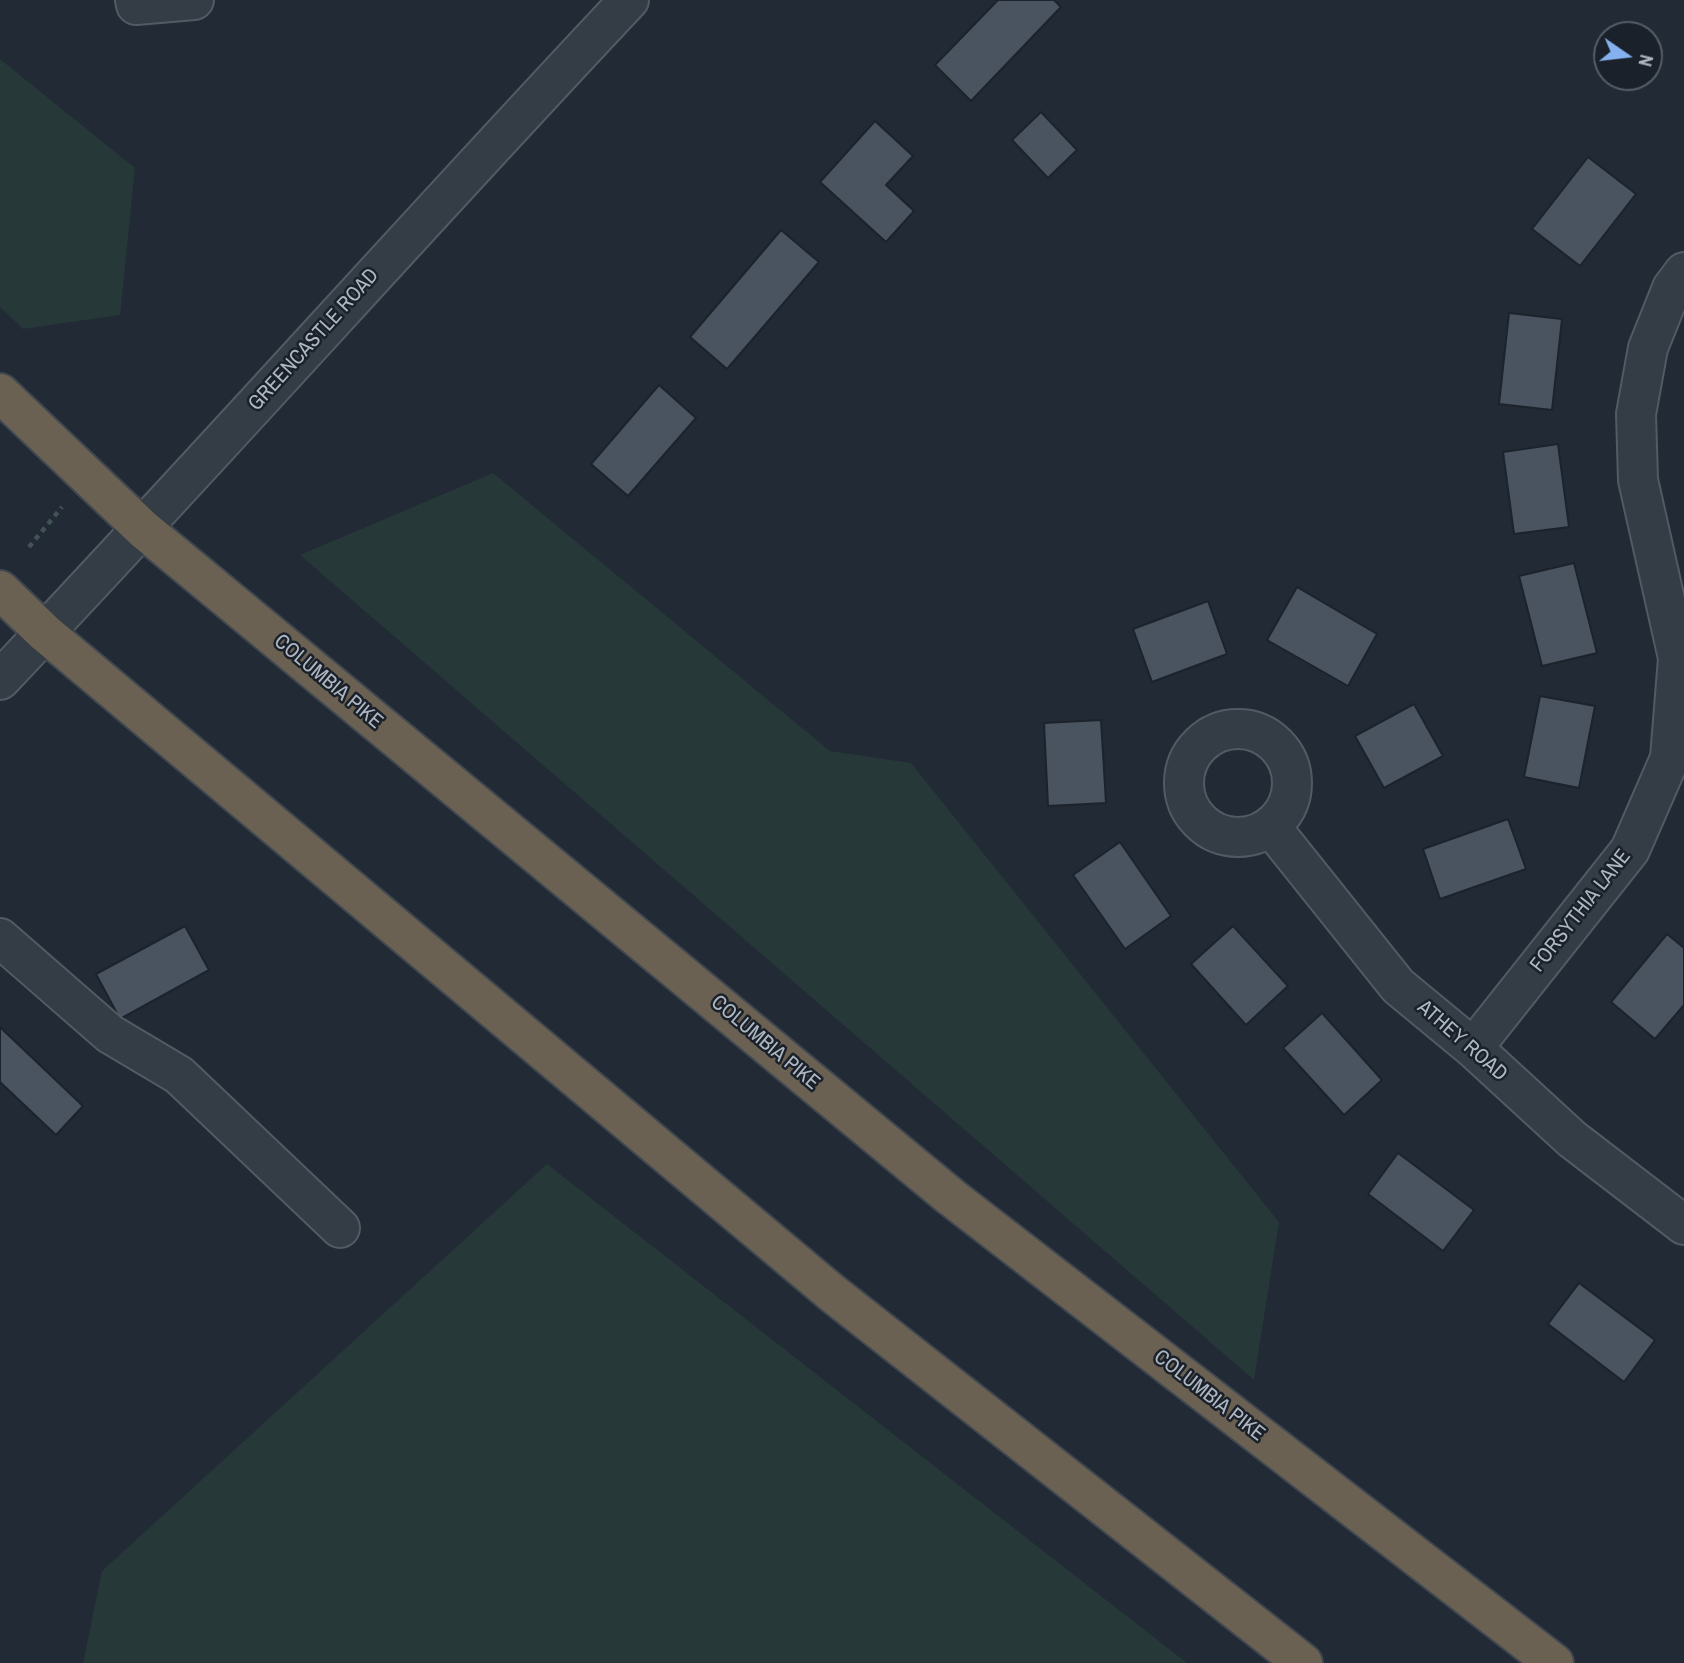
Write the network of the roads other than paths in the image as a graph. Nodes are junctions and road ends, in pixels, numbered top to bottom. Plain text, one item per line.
1 (135, 0) edge
2 (194, 0) edge
3 (628, 0) edge
4 (1684, 272) edge
5 (0, 393) edge
6 (143, 529) junction
7 (0, 590) edge
8 (45, 633) junction
9 (0, 680) edge
10 (1271, 827) dead end
11 (0, 938) edge
12 (1474, 1048) junction
13 (1684, 1226) edge
14 (340, 1228) dead end
15 (1303, 1663) edge
16 (1555, 1663) edge

1 - 2 street
3 - 6 street, GREENCASTLE ROAD
4 - 12 street, FORSYTHIA LANE
5 - 6 highway, COLUMBIA PIKE
6 - 8 street, GREENCASTLE ROAD
6 - 16 highway, COLUMBIA PIKE
7 - 8 highway
8 - 9 street, GREENCASTLE ROAD
8 - 15 highway
10 - 12 street, ATHEY ROAD
11 - 14 street
12 - 13 street, ATHEY ROAD

